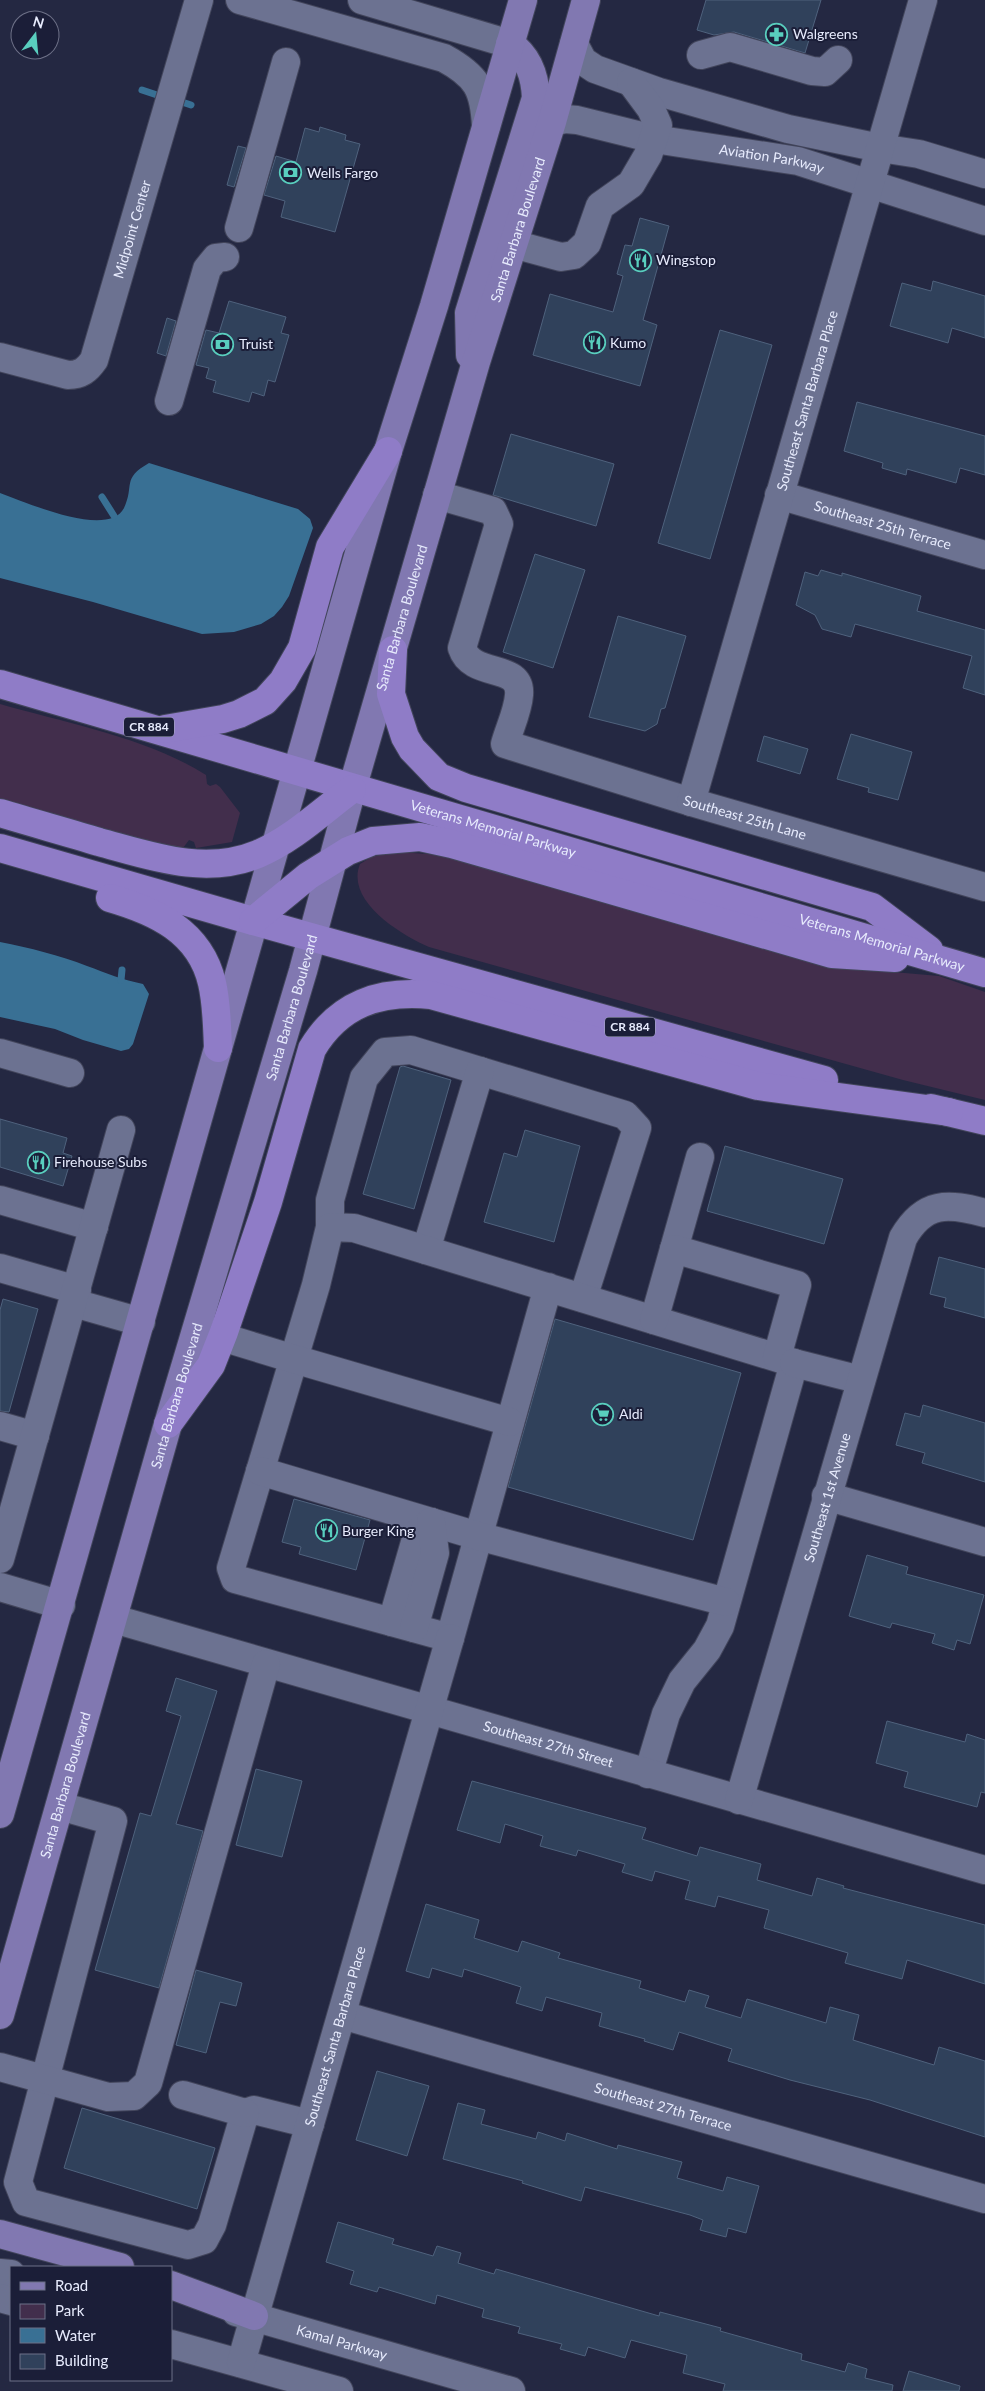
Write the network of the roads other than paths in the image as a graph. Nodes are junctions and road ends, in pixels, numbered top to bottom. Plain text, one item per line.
1 (199, 0) edge
2 (240, 0) edge
3 (362, 0) edge
4 (523, 0) edge
5 (586, 0) edge
6 (923, 0) edge
7 (510, 44) junction
8 (574, 44) junction
9 (701, 55) dead end
10 (838, 60) dead end
11 (286, 62) dead end
12 (630, 82) junction
13 (722, 110) junction
14 (552, 122) junction
15 (486, 126) junction
16 (654, 139) junction
17 (880, 148) junction
18 (985, 174) edge
19 (871, 183) junction
20 (985, 221) edge
21 (239, 228) dead end
22 (513, 244) junction
23 (225, 257) dead end
24 (0, 357) edge
25 (470, 382) junction
26 (169, 400) dead end
27 (388, 451) junction
28 (438, 495) junction
29 (779, 495) junction
30 (985, 555) edge
31 (393, 650) junction
32 (0, 684) edge
33 (158, 730) junction
34 (297, 772) junction
35 (352, 788) junction
36 (691, 802) junction
37 (0, 813) edge
38 (276, 844) junction
39 (0, 848) edge
40 (332, 861) junction
41 (0, 868) edge
42 (985, 886) edge
43 (253, 921) junction
44 (312, 937) junction
45 (942, 960) junction
46 (985, 973) edge
47 (218, 1048) junction
48 (0, 1053) edge
49 (480, 1071) junction
50 (70, 1073) dead end
51 (949, 1112) junction
52 (985, 1121) edge
53 (121, 1130) dead end
54 (700, 1157) dead end
55 (0, 1200) edge
56 (985, 1213) edge
57 (94, 1227) junction
58 (330, 1227) junction
59 (674, 1249) junction
60 (426, 1250) junction
61 (0, 1268) edge
62 (548, 1287) junction
63 (75, 1296) junction
64 (583, 1298) junction
65 (654, 1320) junction
66 (142, 1322) junction
67 (210, 1332) junction
68 (294, 1359) junction
69 (786, 1360) junction
70 (861, 1380) junction
71 (510, 1422) junction
72 (168, 1424) joint
73 (0, 1426) edge
74 (35, 1436) junction
75 (260, 1471) junction
76 (9, 1494) edge
77 (826, 1496) junction
78 (431, 1522) junction
79 (478, 1536) junction
80 (985, 1542) edge
81 (0, 1559) edge
82 (0, 1587) edge
83 (726, 1602) junction
84 (61, 1604) junction
85 (114, 1619) junction
86 (403, 1625) junction
87 (450, 1638) junction
88 (266, 1664) junction
89 (429, 1711) junction
90 (648, 1774) junction
91 (739, 1800) junction
92 (60, 1806) junction
93 (0, 1814) edge
94 (985, 1870) edge
95 (342, 2014) junction
96 (0, 2015) edge
97 (0, 2067) edge
98 (46, 2080) junction
99 (184, 2095) dead end
100 (245, 2113) junction
101 (310, 2124) junction
102 (985, 2199) edge
103 (0, 2234) edge
104 (116, 2266) edge
105 (172, 2285) edge
106 (172, 2299) edge
107 (254, 2316) junction
108 (172, 2344) edge
109 (241, 2363) junction
110 (339, 2391) edge
111 (511, 2391) edge

1 - 24 street, Midpoint Center
2 - 15 street
3 - 7 street
4 - 7 main road
5 - 8 main road, Santa Barbara Boulevard
6 - 17 street, Southeast Santa Barbara Place
7 - 15 main road
7 - 25 main road
8 - 12 street
8 - 14 main road, Santa Barbara Boulevard
9 - 10 street
11 - 21 street
12 - 13 street
12 - 16 street
13 - 16 street
13 - 17 street
14 - 16 street, Aviation Parkway
14 - 22 main road, Santa Barbara Boulevard
15 - 27 main road
16 - 19 street, Aviation Parkway
16 - 22 street
17 - 18 street
17 - 19 street, Southeast Santa Barbara Place
19 - 20 street, Aviation Parkway
19 - 29 street, Southeast Santa Barbara Place
22 - 25 main road, Santa Barbara Boulevard
23 - 26 street
25 - 28 main road, Santa Barbara Boulevard
27 - 33 highway
27 - 34 main road
28 - 31 main road, Santa Barbara Boulevard
28 - 36 street, Southeast 25th Lane
29 - 30 street, Southeast 25th Terrace
29 - 36 street, Southeast Santa Barbara Place
31 - 35 main road, Santa Barbara Boulevard
31 - 45 highway
32 - 33 highway, Veterans Memorial Parkway / CR 884
33 - 34 highway, Veterans Memorial Parkway / CR 884
34 - 35 highway, Veterans Memorial Parkway / CR 884
34 - 38 main road
35 - 38 highway
35 - 40 main road, Santa Barbara Boulevard
35 - 45 highway, Veterans Memorial Parkway / CR 884
36 - 42 street, Southeast 25th Lane
37 - 38 highway
38 - 43 main road
39 - 43 highway, CR 884
40 - 43 highway
40 - 44 main road, Santa Barbara Boulevard
40 - 45 highway
41 - 47 highway
43 - 44 highway, CR 884
43 - 47 main road
44 - 51 highway, CR 884
44 - 67 main road, Santa Barbara Boulevard
45 - 46 highway, Veterans Memorial Parkway / CR 884
47 - 66 main road
48 - 50 street
49 - 58 street
49 - 60 street
49 - 64 street
51 - 52 highway, CR 884
51 - 67 highway
53 - 57 street
54 - 59 street
55 - 57 street
56 - 70 street, Southeast 1st Avenue
57 - 63 street
58 - 60 street
58 - 68 street
59 - 65 street
59 - 69 street
60 - 62 street
61 - 63 street
62 - 64 street
62 - 71 street, Southeast Santa Barbara Place
63 - 66 street
63 - 74 street
64 - 65 street
65 - 69 street
66 - 84 main road
67 - 68 street
67 - 72 highway
68 - 71 street
68 - 75 street
69 - 70 street
69 - 83 street
70 - 77 street, Southeast 1st Avenue
71 - 79 street, Southeast Santa Barbara Place
72 - 85 main road, Santa Barbara Boulevard
73 - 74 street
74 - 76 street
75 - 78 street
75 - 86 street
76 - 81 street
77 - 80 street
77 - 91 street, Southeast 1st Avenue
78 - 79 street
78 - 86 street
79 - 83 street
79 - 87 street, Southeast Santa Barbara Place
82 - 84 street
83 - 90 street
84 - 93 main road
85 - 88 street, Southeast 27th Street
85 - 92 main road, Santa Barbara Boulevard
86 - 87 street
87 - 89 street, Southeast Santa Barbara Place
88 - 89 street, Southeast 27th Street
88 - 98 street
89 - 90 street, Southeast 27th Street
89 - 95 street, Southeast Santa Barbara Place
90 - 91 street, Southeast 27th Street
91 - 94 street, Southeast 27th Street
92 - 96 main road, Santa Barbara Boulevard
92 - 98 street
95 - 101 street, Southeast Santa Barbara Place
95 - 102 street, Southeast 27th Terrace
97 - 98 street
98 - 100 street
99 - 100 street
100 - 101 street
101 - 107 street, Southeast Santa Barbara Place
103 - 104 main road
105 - 107 main road
106 - 107 street, Kamal Parkway
107 - 109 street, Southeast Santa Barbara Place
107 - 111 street, Kamal Parkway
108 - 109 street
109 - 110 street

